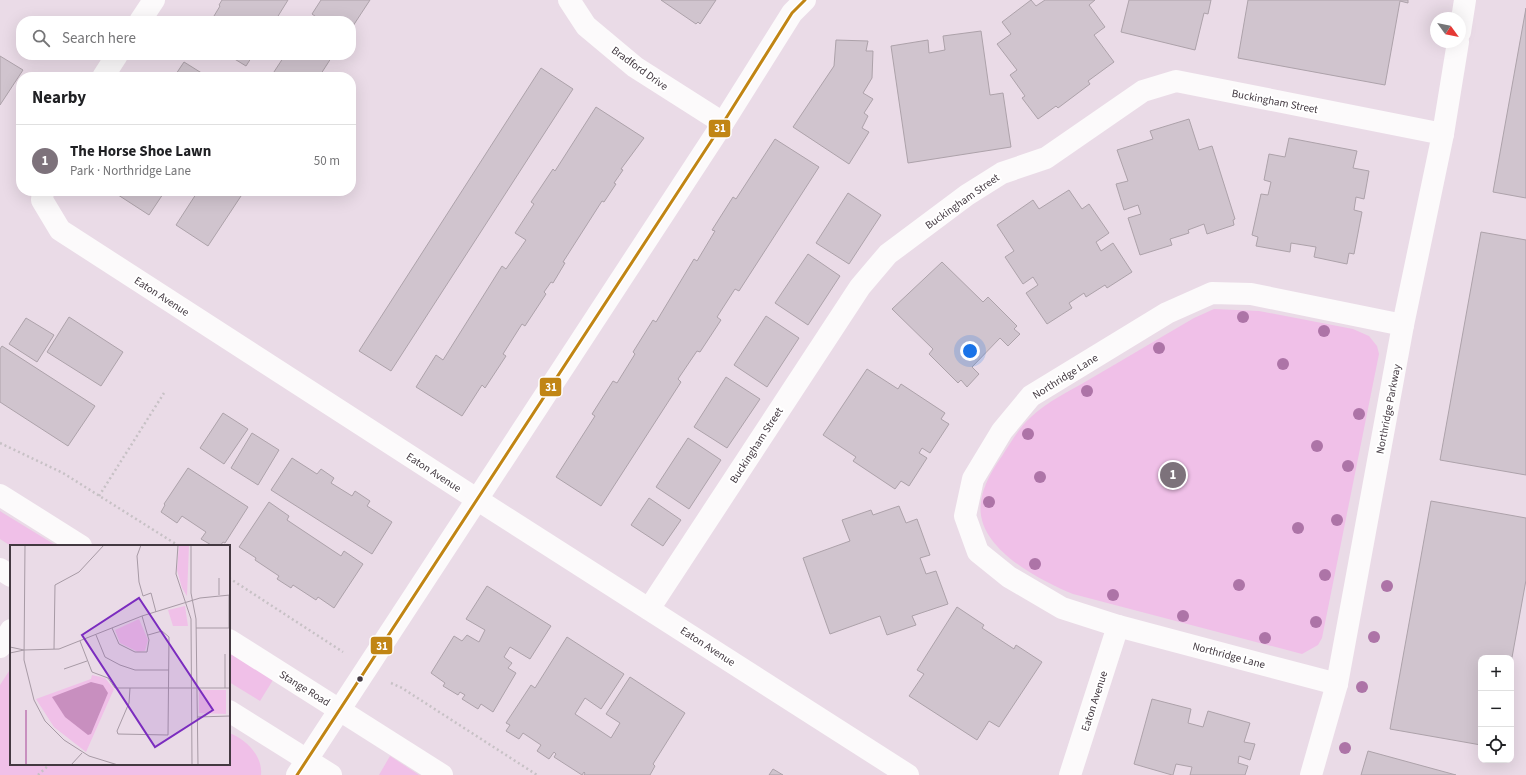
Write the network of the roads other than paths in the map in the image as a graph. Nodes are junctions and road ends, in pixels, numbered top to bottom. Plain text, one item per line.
1 (154, 0) edge
2 (569, 0) edge
3 (805, 0) edge
4 (1465, 0) edge
5 (1463, 12) edge
6 (143, 16) edge
7 (1457, 48) edge
8 (114, 60) edge
9 (105, 72) edge
10 (723, 123) junction
11 (1443, 134) junction
12 (43, 196) edge
13 (1404, 325) junction
14 (0, 495) edge
15 (478, 500) junction
16 (79, 545) edge
17 (0, 569) edge
18 (10, 575) edge
19 (649, 609) junction
20 (1118, 626) junction
21 (10, 632) edge
22 (230, 641) edge
23 (0, 647) edge
24 (1337, 684) junction
25 (339, 709) junction
26 (230, 712) edge
27 (302, 767) edge
28 (331, 775) edge
29 (442, 775) edge
30 (908, 775) edge
31 (1070, 775) edge
32 (1311, 775) edge

1 - 6 street
2 - 10 street, Bradford Drive
3 - 10 street
4 - 5 street
7 - 11 street, Northridge Parkway
8 - 9 street
10 - 15 street
11 - 13 street, Northridge Parkway
11 - 19 street, Buckingham Street
12 - 15 street, Eaton Avenue
13 - 20 street, Northridge Lane
13 - 24 street, Northridge Parkway
14 - 16 street
15 - 19 street, Eaton Avenue
15 - 25 street
17 - 18 street
19 - 30 street, Eaton Avenue
20 - 24 street, Northridge Lane
20 - 31 street, Eaton Avenue
21 - 23 street
22 - 25 street, Stange Road
24 - 32 street, Northridge Parkway
25 - 27 street
25 - 29 street, Stange Road
26 - 27 street
27 - 28 street

